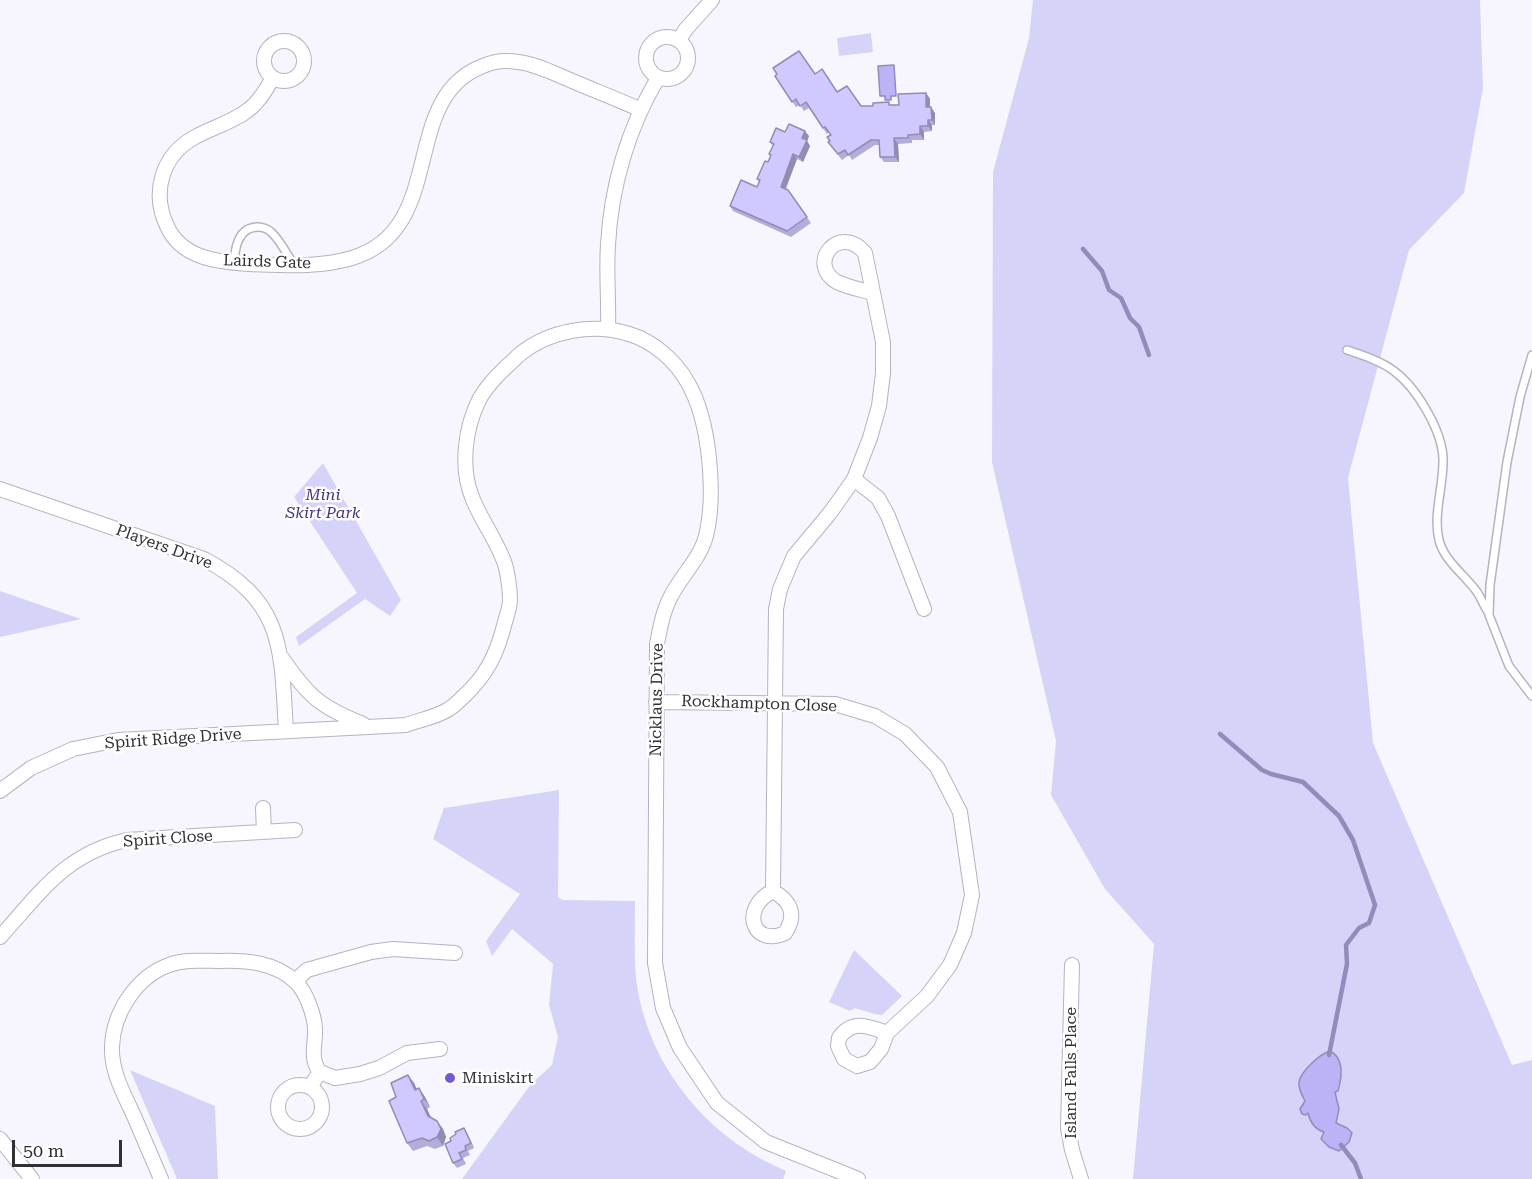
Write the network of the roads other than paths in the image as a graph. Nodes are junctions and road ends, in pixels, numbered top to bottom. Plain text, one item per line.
1 (712, 0) edge
2 (679, 40) junction
3 (273, 78) dead end
4 (658, 78) junction
5 (641, 110) junction
6 (234, 263) junction
7 (295, 266) junction
8 (873, 293) dead end
9 (608, 329) junction
10 (1347, 350) dead end
11 (1532, 355) edge
12 (854, 479) junction
13 (0, 489) edge
14 (924, 609) dead end
15 (1489, 615) junction
16 (281, 656) junction
17 (1532, 696) edge
18 (656, 702) junction
19 (774, 702) junction
20 (369, 727) junction
21 (286, 731) junction
22 (0, 791) edge
23 (263, 808) dead end
24 (295, 830) dead end
25 (264, 832) junction
26 (773, 891) dead end
27 (0, 937) edge
28 (455, 953) dead end
29 (1072, 964) dead end
30 (295, 981) junction
31 (887, 1033) dead end
32 (440, 1049) dead end
33 (320, 1072) junction
34 (310, 1087) dead end
35 (0, 1139) edge
36 (32, 1179) edge
37 (161, 1179) edge
38 (858, 1179) edge
39 (1082, 1179) edge

1 - 2 street
2 - 4 street
2 - 4 street
3 - 6 street, Lairds Gate
4 - 5 street
5 - 7 street, Lairds Gate
5 - 9 street
6 - 7 street, Lairds Gate
6 - 7 lane
8 - 12 street
9 - 18 street, Nicklaus Drive
9 - 20 street, Nicklaus Drive
10 - 15 lane
11 - 15 lane
12 - 14 street
12 - 19 street
13 - 16 street, Players Drive
15 - 17 lane
16 - 20 street, Nicklaus Drive
16 - 21 street, Players Drive
18 - 19 street, Rockhampton Close
18 - 38 street, Nicklaus Drive
19 - 26 street
19 - 31 street, Rockhampton Close
20 - 21 street, Nicklaus Drive
21 - 22 street, Spirit Ridge Drive
23 - 25 street
24 - 25 street, Spirit Close
25 - 27 street, Spirit Close
28 - 30 street
29 - 39 street, Island Falls Place
30 - 33 street
30 - 37 street
32 - 33 street
33 - 34 street
35 - 36 street

